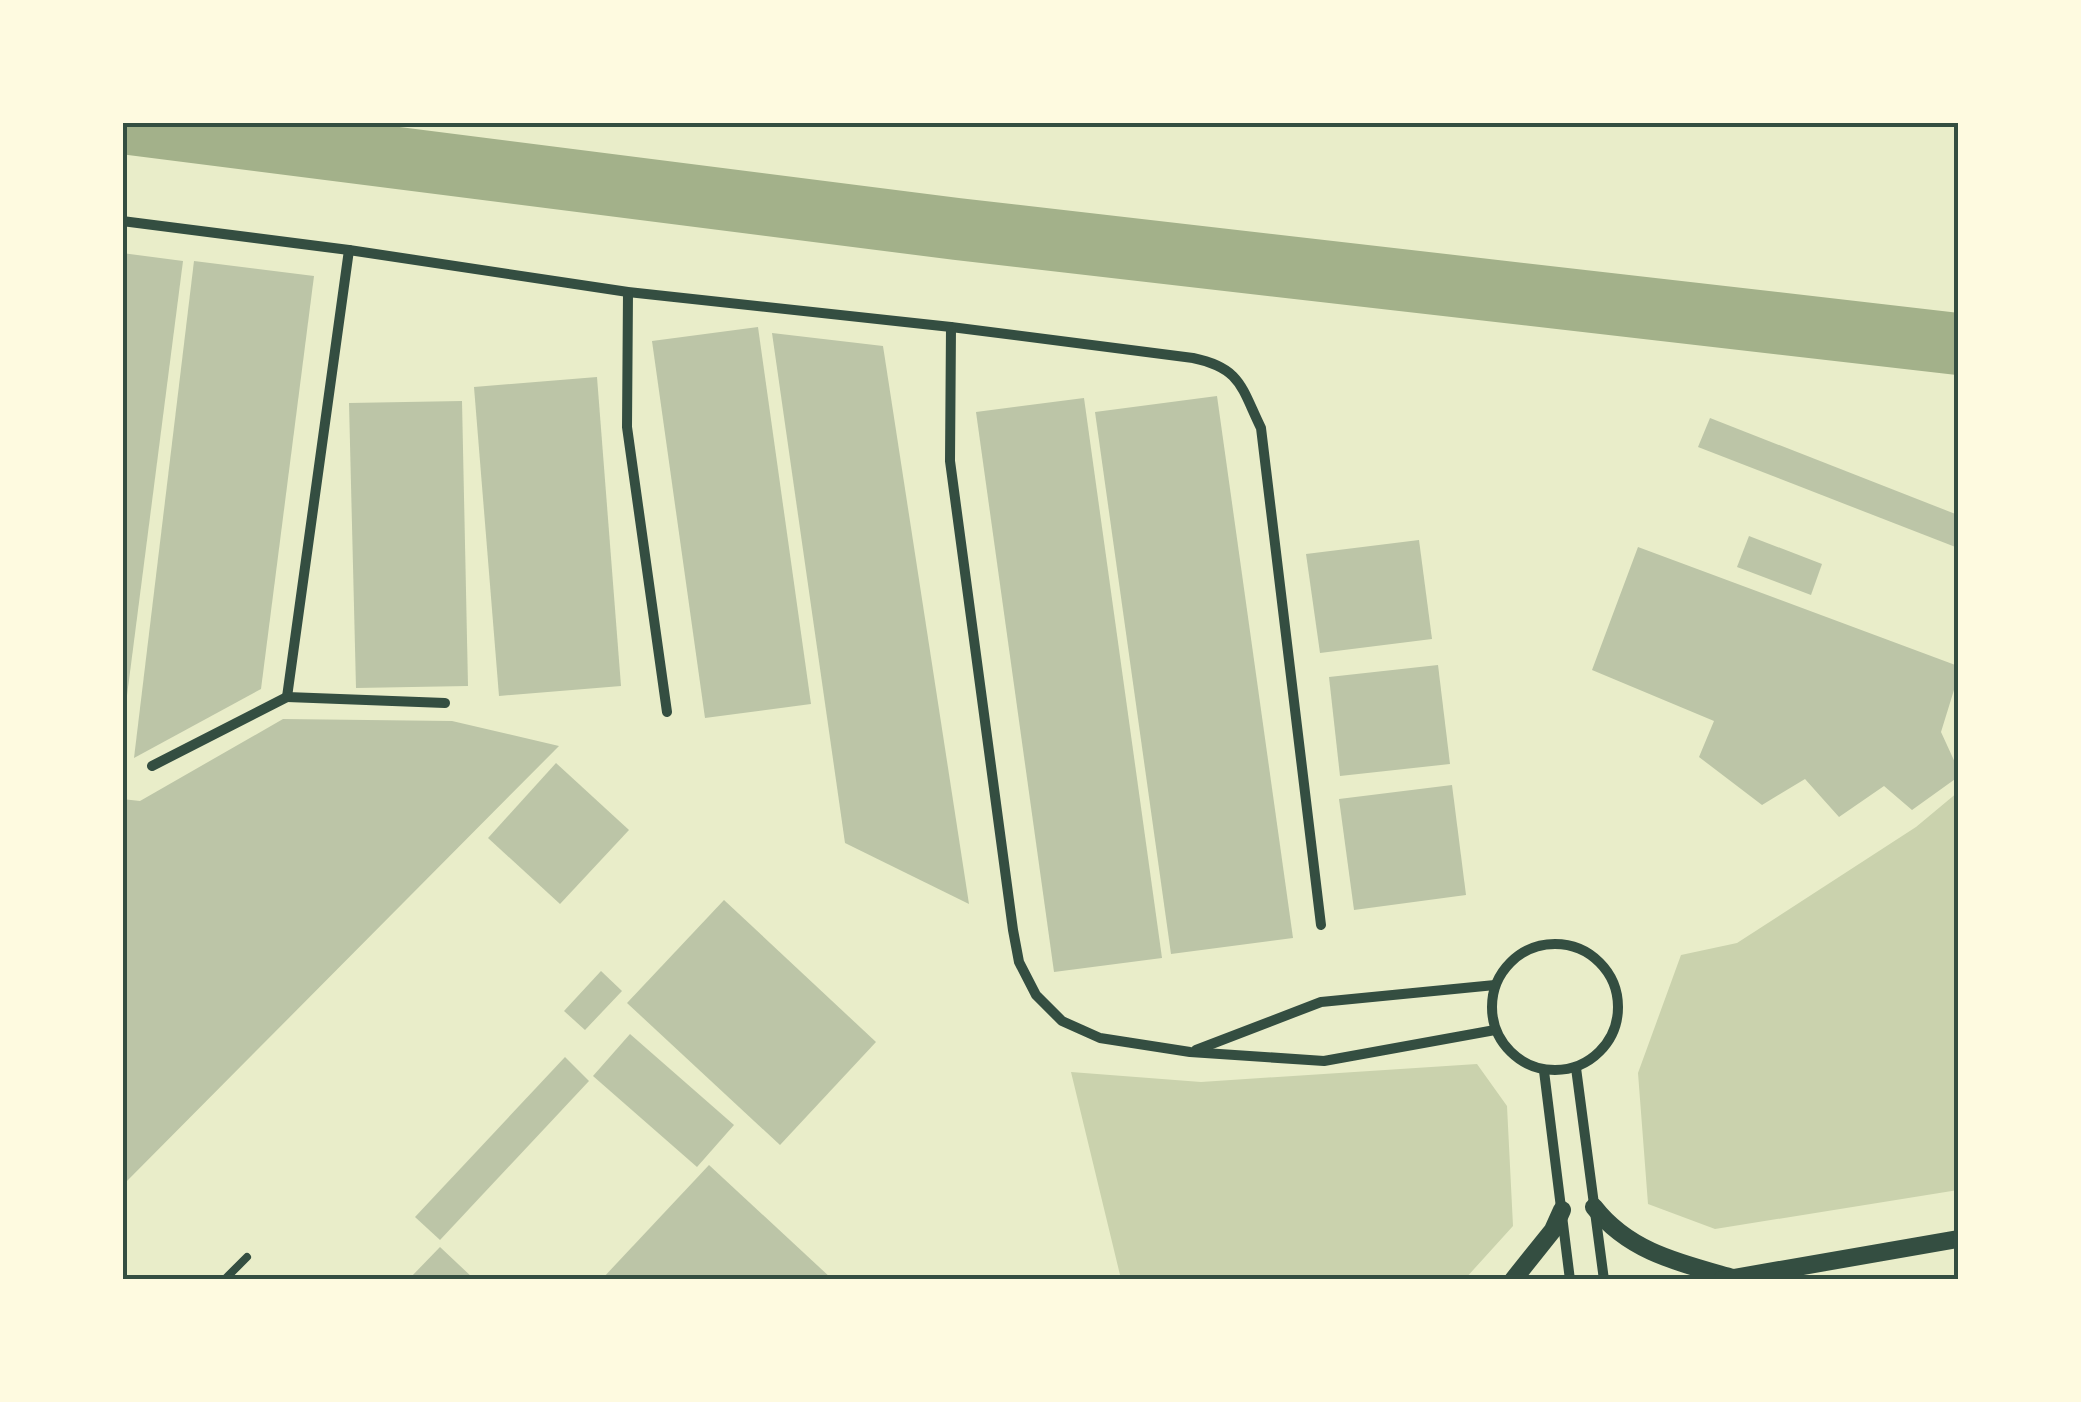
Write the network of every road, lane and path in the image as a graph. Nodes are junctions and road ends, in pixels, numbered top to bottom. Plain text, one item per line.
1 (122, 222) edge
2 (349, 250) junction
3 (628, 292) junction
4 (951, 327) junction
5 (287, 697) junction
6 (445, 703) dead end
7 (666, 712) dead end
8 (152, 766) dead end
9 (1321, 924) dead end
10 (1495, 984) junction
11 (1495, 1030) junction
12 (1190, 1052) junction
13 (1576, 1068) junction
14 (1544, 1071) junction
15 (1594, 1207) junction
16 (1562, 1210) junction
17 (1958, 1238) edge
18 (247, 1257) dead end
19 (1727, 1279) edge
20 (224, 1280) edge
21 (1513, 1280) edge
22 (1570, 1280) edge
23 (1604, 1280) edge

1 - 2 street
2 - 3 street
2 - 5 street
3 - 4 street
3 - 7 street
4 - 9 street
4 - 12 street
5 - 6 street
5 - 8 street
10 - 11 street
10 - 12 street
10 - 13 street
11 - 12 street
11 - 14 street
13 - 14 street
13 - 15 street
14 - 16 street
15 - 19 street
15 - 23 street
16 - 21 street
16 - 22 street
17 - 19 street
18 - 20 lane

